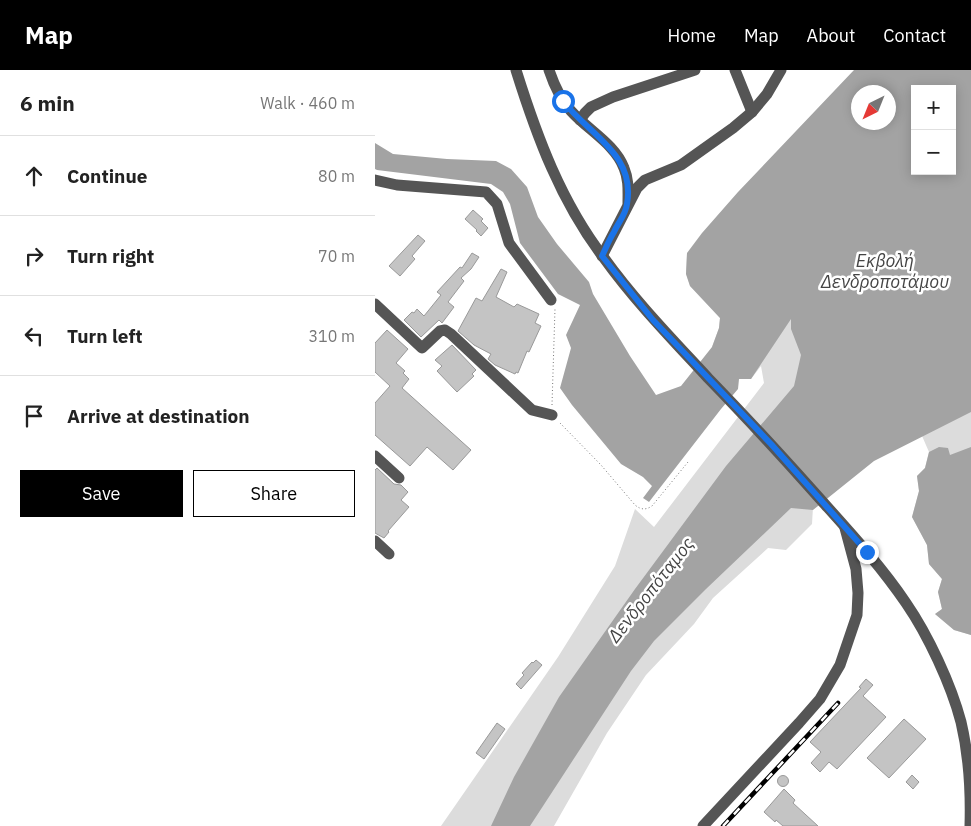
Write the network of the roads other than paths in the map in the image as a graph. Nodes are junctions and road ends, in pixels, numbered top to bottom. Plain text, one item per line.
1 (516, 70) edge
2 (549, 70) edge
3 (695, 70) edge
4 (735, 70) edge
5 (781, 70) edge
6 (752, 112) junction
7 (580, 120) junction
8 (375, 180) edge
9 (627, 205) junction
10 (602, 256) junction
11 (551, 300) road end
12 (375, 304) edge
13 (552, 416) road end
14 (375, 456) edge
15 (399, 478) dead end
16 (845, 526) junction
17 (375, 541) edge
18 (389, 554) dead end
19 (703, 826) edge
20 (970, 826) edge

1 - 10 street
2 - 7 street
3 - 7 street
4 - 6 street
5 - 6 street
6 - 9 street
7 - 9 street
8 - 11 street
9 - 10 street
10 - 16 street
12 - 13 street
14 - 15 street
16 - 19 street
16 - 20 street
17 - 18 street

